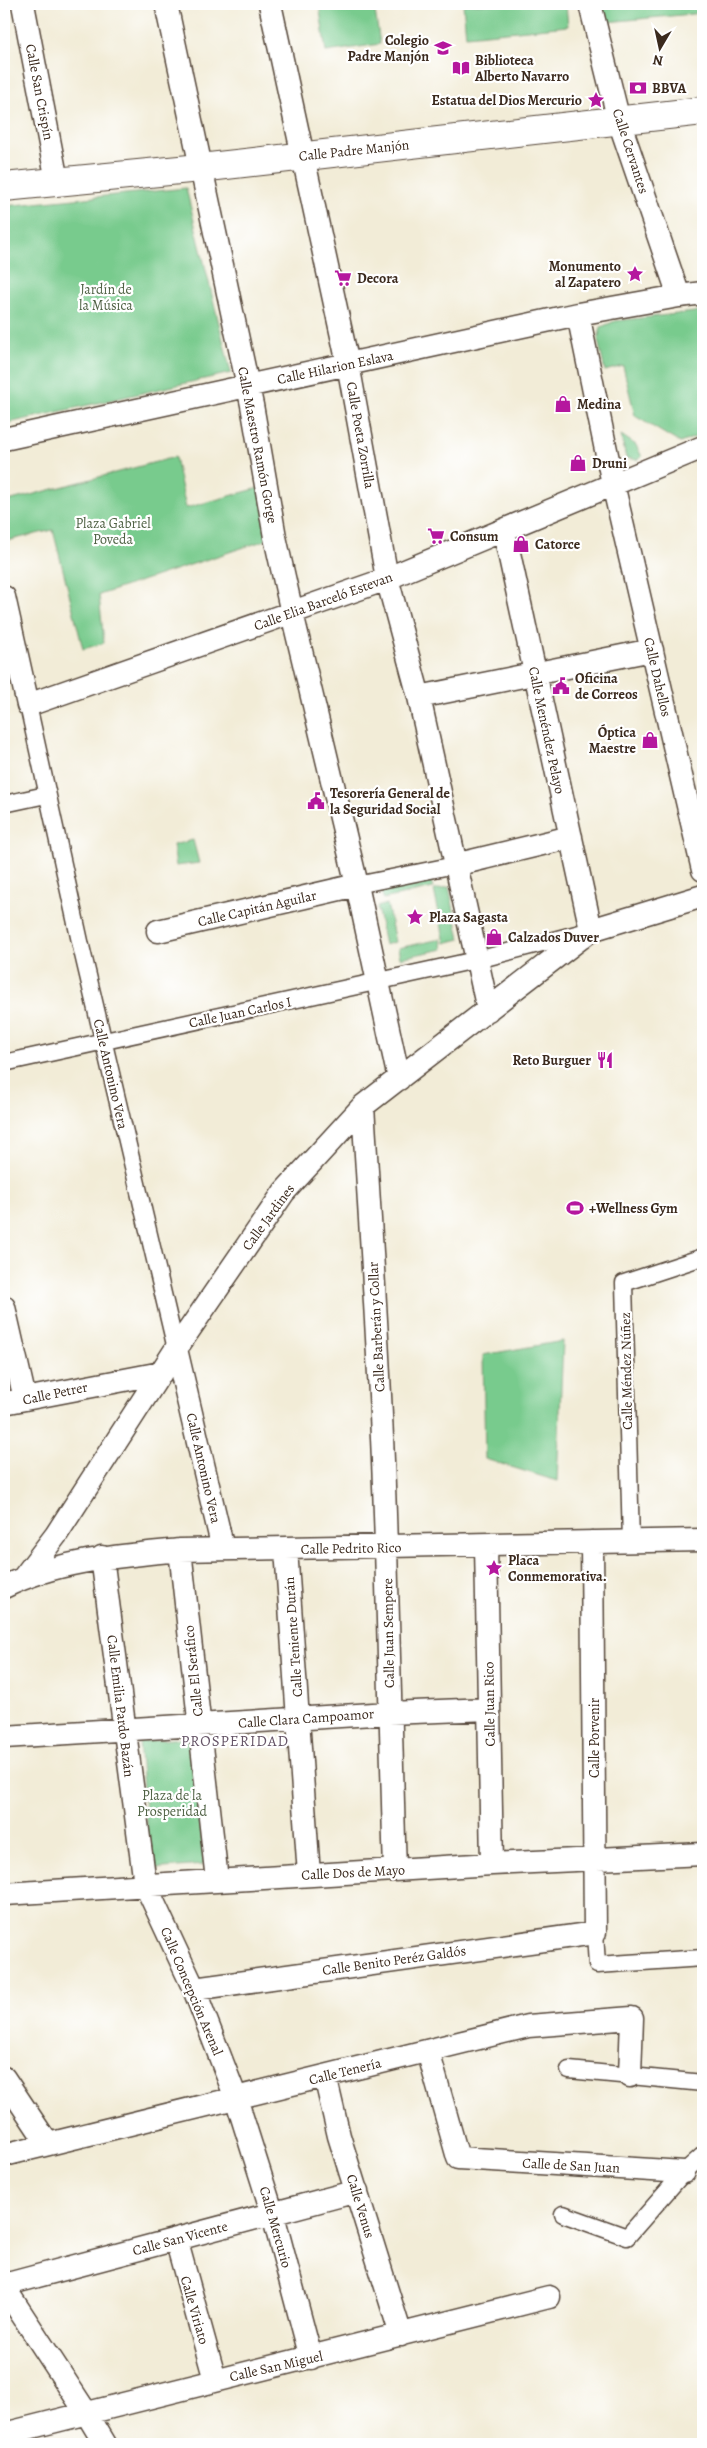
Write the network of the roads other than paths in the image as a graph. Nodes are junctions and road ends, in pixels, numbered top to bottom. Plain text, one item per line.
1 (23, 4) edge
2 (166, 4) edge
3 (270, 4) edge
4 (590, 4) edge
5 (703, 111) edge
6 (619, 121) junction
7 (302, 156) junction
8 (200, 168) junction
9 (57, 181) junction
10 (4, 187) edge
11 (703, 293) edge
12 (679, 296) junction
13 (578, 314) junction
14 (348, 364) junction
15 (248, 385) junction
16 (4, 439) edge
17 (703, 447) edge
18 (613, 484) junction
19 (504, 530) junction
20 (387, 578) junction
21 (4, 597) edge
22 (292, 613) junction
23 (652, 650) junction
24 (535, 674) junction
25 (419, 697) junction
26 (28, 705) junction
27 (46, 795) junction
28 (4, 804) edge
29 (571, 837) junction
30 (455, 865) junction
31 (703, 870) edge
32 (356, 885) junction
33 (703, 896) edge
34 (158, 930) dead end
35 (591, 930) junction
36 (476, 959) junction
37 (377, 982) junction
38 (488, 1010) junction
39 (103, 1042) junction
40 (4, 1063) edge
41 (399, 1079) junction
42 (363, 1106) junction
43 (703, 1256) edge
44 (4, 1307) edge
45 (176, 1349) junction
46 (161, 1372) junction
47 (106, 1382) junction
48 (14, 1401) edge
49 (139, 1405) junction
50 (703, 1540) edge
51 (592, 1542) junction
52 (631, 1542) junction
53 (486, 1545) junction
54 (386, 1547) junction
55 (286, 1549) junction
56 (180, 1550) junction
57 (223, 1550) junction
58 (102, 1558) junction
59 (24, 1577) junction
60 (4, 1586) edge
61 (489, 1709) junction
62 (389, 1713) junction
63 (298, 1719) junction
64 (200, 1725) junction
65 (124, 1729) junction
66 (4, 1737) edge
67 (703, 1854) edge
68 (594, 1858) junction
69 (492, 1864) junction
70 (395, 1869) junction
71 (310, 1875) junction
72 (217, 1880) junction
73 (145, 1884) junction
74 (4, 1894) edge
75 (596, 1933) junction
76 (703, 1958) edge
77 (194, 1989) junction
78 (428, 2051) junction
79 (569, 2070) dead end
80 (325, 2076) junction
81 (630, 2076) junction
82 (4, 2078) edge
83 (703, 2083) edge
84 (236, 2098) junction
85 (48, 2144) junction
86 (4, 2155) edge
87 (703, 2155) edge
88 (684, 2172) junction
89 (357, 2191) junction
90 (273, 2214) junction
91 (563, 2214) dead end
92 (176, 2239) junction
93 (4, 2286) edge
94 (549, 2296) dead end
95 (401, 2335) junction
96 (311, 2358) junction
97 (216, 2380) junction
98 (87, 2414) junction
99 (4, 2434) edge
100 (105, 2444) edge

1 - 9 street, Calle San Crispín
2 - 8 street, Calle Maestro Ramón Gorge
3 - 7 street, Calle Poeta Zorrilla
4 - 6 street, Calle Cervantes
5 - 6 street, Calle Padre Manjón
6 - 7 street, Calle Padre Manjón
6 - 12 street, Calle Cervantes
7 - 8 street, Calle Padre Manjón
7 - 14 street, Calle Poeta Zorrilla
8 - 9 street, Calle Padre Manjón
8 - 15 street, Calle Maestro Ramón Gorge
9 - 10 street, Calle Padre Manjón
11 - 12 street, Calle Hilarion Eslava
12 - 13 street, Calle Hilarion Eslava
13 - 14 street, Calle Hilarion Eslava
13 - 18 street, Calle Dahellos
14 - 15 street, Calle Hilarion Eslava
14 - 20 street, Calle Poeta Zorrilla
15 - 16 street, Calle Hilarion Eslava
15 - 22 street, Calle Maestro Ramón Gorge
17 - 18 street, Calle Elia Barceló Estevan
18 - 19 street, Calle Elia Barceló Estevan
18 - 23 street, Calle Dahellos
19 - 20 street, Calle Elia Barceló Estevan
19 - 24 street, Calle Menéndez Pelayo
20 - 22 street, Calle Elia Barceló Estevan
20 - 25 street, Calle Poeta Zorrilla
21 - 26 street, Calle Antonino Vera
22 - 26 street, Calle Elia Barceló Estevan
22 - 32 street, Calle Maestro Ramón Gorge
23 - 24 street
23 - 31 street, Calle Dahellos
24 - 25 street
24 - 29 street, Calle Menéndez Pelayo
25 - 30 street, Calle Poeta Zorrilla
26 - 27 street, Calle Antonino Vera
27 - 28 street
27 - 39 street, Calle Antonino Vera
29 - 30 street
29 - 35 street, Calle Menéndez Pelayo
30 - 32 street
30 - 36 street
32 - 34 street, Calle Capitán Aguilar
32 - 37 street
33 - 35 street, Calle Jardines
35 - 36 street, Calle Jardines
35 - 38 street, Calle Jardines
36 - 37 street, Calle Juan Carlos I
36 - 38 street
37 - 39 street, Calle Juan Carlos I
37 - 41 street
38 - 41 street, Calle Jardines
39 - 40 street, Calle Juan Carlos I
39 - 45 street, Calle Antonino Vera
41 - 42 street, Calle Jardines
42 - 45 street, Calle Jardines
42 - 54 street, Calle Barberán y Collar
43 - 52 street, Calle Méndez Núñez
44 - 48 street
45 - 46 street, Calle Jardines
45 - 57 street, Calle Antonino Vera
46 - 47 street, Calle Petrer
46 - 49 street, Calle Jardines
47 - 48 street, Calle Petrer
47 - 49 street, Calle Petrer
49 - 59 street, Calle Jardines
50 - 52 street, Calle Pedrito Rico
51 - 52 street, Calle Pedrito Rico
51 - 53 street, Calle Pedrito Rico
51 - 68 street, Calle Porvenir
53 - 54 street, Calle Pedrito Rico
53 - 61 street, Calle Juan Rico
54 - 55 street, Calle Pedrito Rico
54 - 62 street, Calle Juan Sempere
55 - 57 street, Calle Pedrito Rico
55 - 63 street, Calle Teniente Durán
56 - 57 street, Calle Pedrito Rico
56 - 58 street, Calle Pedrito Rico
56 - 64 street, Calle El Seráfico
58 - 59 street, Calle Pedrito Rico
58 - 65 street, Calle Emilia Pardo Bazán
59 - 60 street, Calle Pedrito Rico
61 - 62 street, Calle Clara Campoamor
61 - 69 street, Calle Juan Rico
62 - 63 street, Calle Clara Campoamor
62 - 70 street, Calle Juan Sempere
63 - 64 street, Calle Clara Campoamor
63 - 71 street, Calle Teniente Durán
64 - 65 street, Calle Clara Campoamor
64 - 72 street, Calle El Seráfico
65 - 66 street, Calle Clara Campoamor
65 - 73 street, Calle Emilia Pardo Bazán
67 - 68 street, Calle Dos de Mayo
68 - 69 street, Calle Dos de Mayo
68 - 75 street, Calle Porvenir
69 - 70 street, Calle Dos de Mayo
70 - 71 street, Calle Dos de Mayo
71 - 72 street, Calle Dos de Mayo
72 - 73 street, Calle Dos de Mayo
73 - 74 street, Calle Dos de Mayo
73 - 77 street, Calle Concepción Arenal
75 - 76 street
75 - 77 street, Calle Benito Peréz Galdós
77 - 84 street, Calle Concepción Arenal
78 - 80 street, Calle Tenería
78 - 81 street, Calle Tenería
78 - 88 street, Calle de San Juan
79 - 81 street
80 - 84 street, Calle Tenería
80 - 89 street, Calle Venus
81 - 83 street
82 - 85 street
84 - 85 street, Calle Tenería
84 - 90 street, Calle Mercurio
85 - 86 street, Calle Tenería
87 - 88 street
88 - 91 street
89 - 90 street, Calle San Vicente
89 - 95 street, Calle Venus
90 - 92 street, Calle San Vicente
90 - 96 street, Calle Mercurio
92 - 93 street, Calle San Vicente
92 - 97 street, Calle Viriato
93 - 98 street
94 - 95 street, Calle San Miguel
95 - 96 street, Calle San Miguel
96 - 97 street, Calle San Miguel
97 - 98 street, Calle San Miguel
98 - 99 street, Calle San Miguel
98 - 100 street

